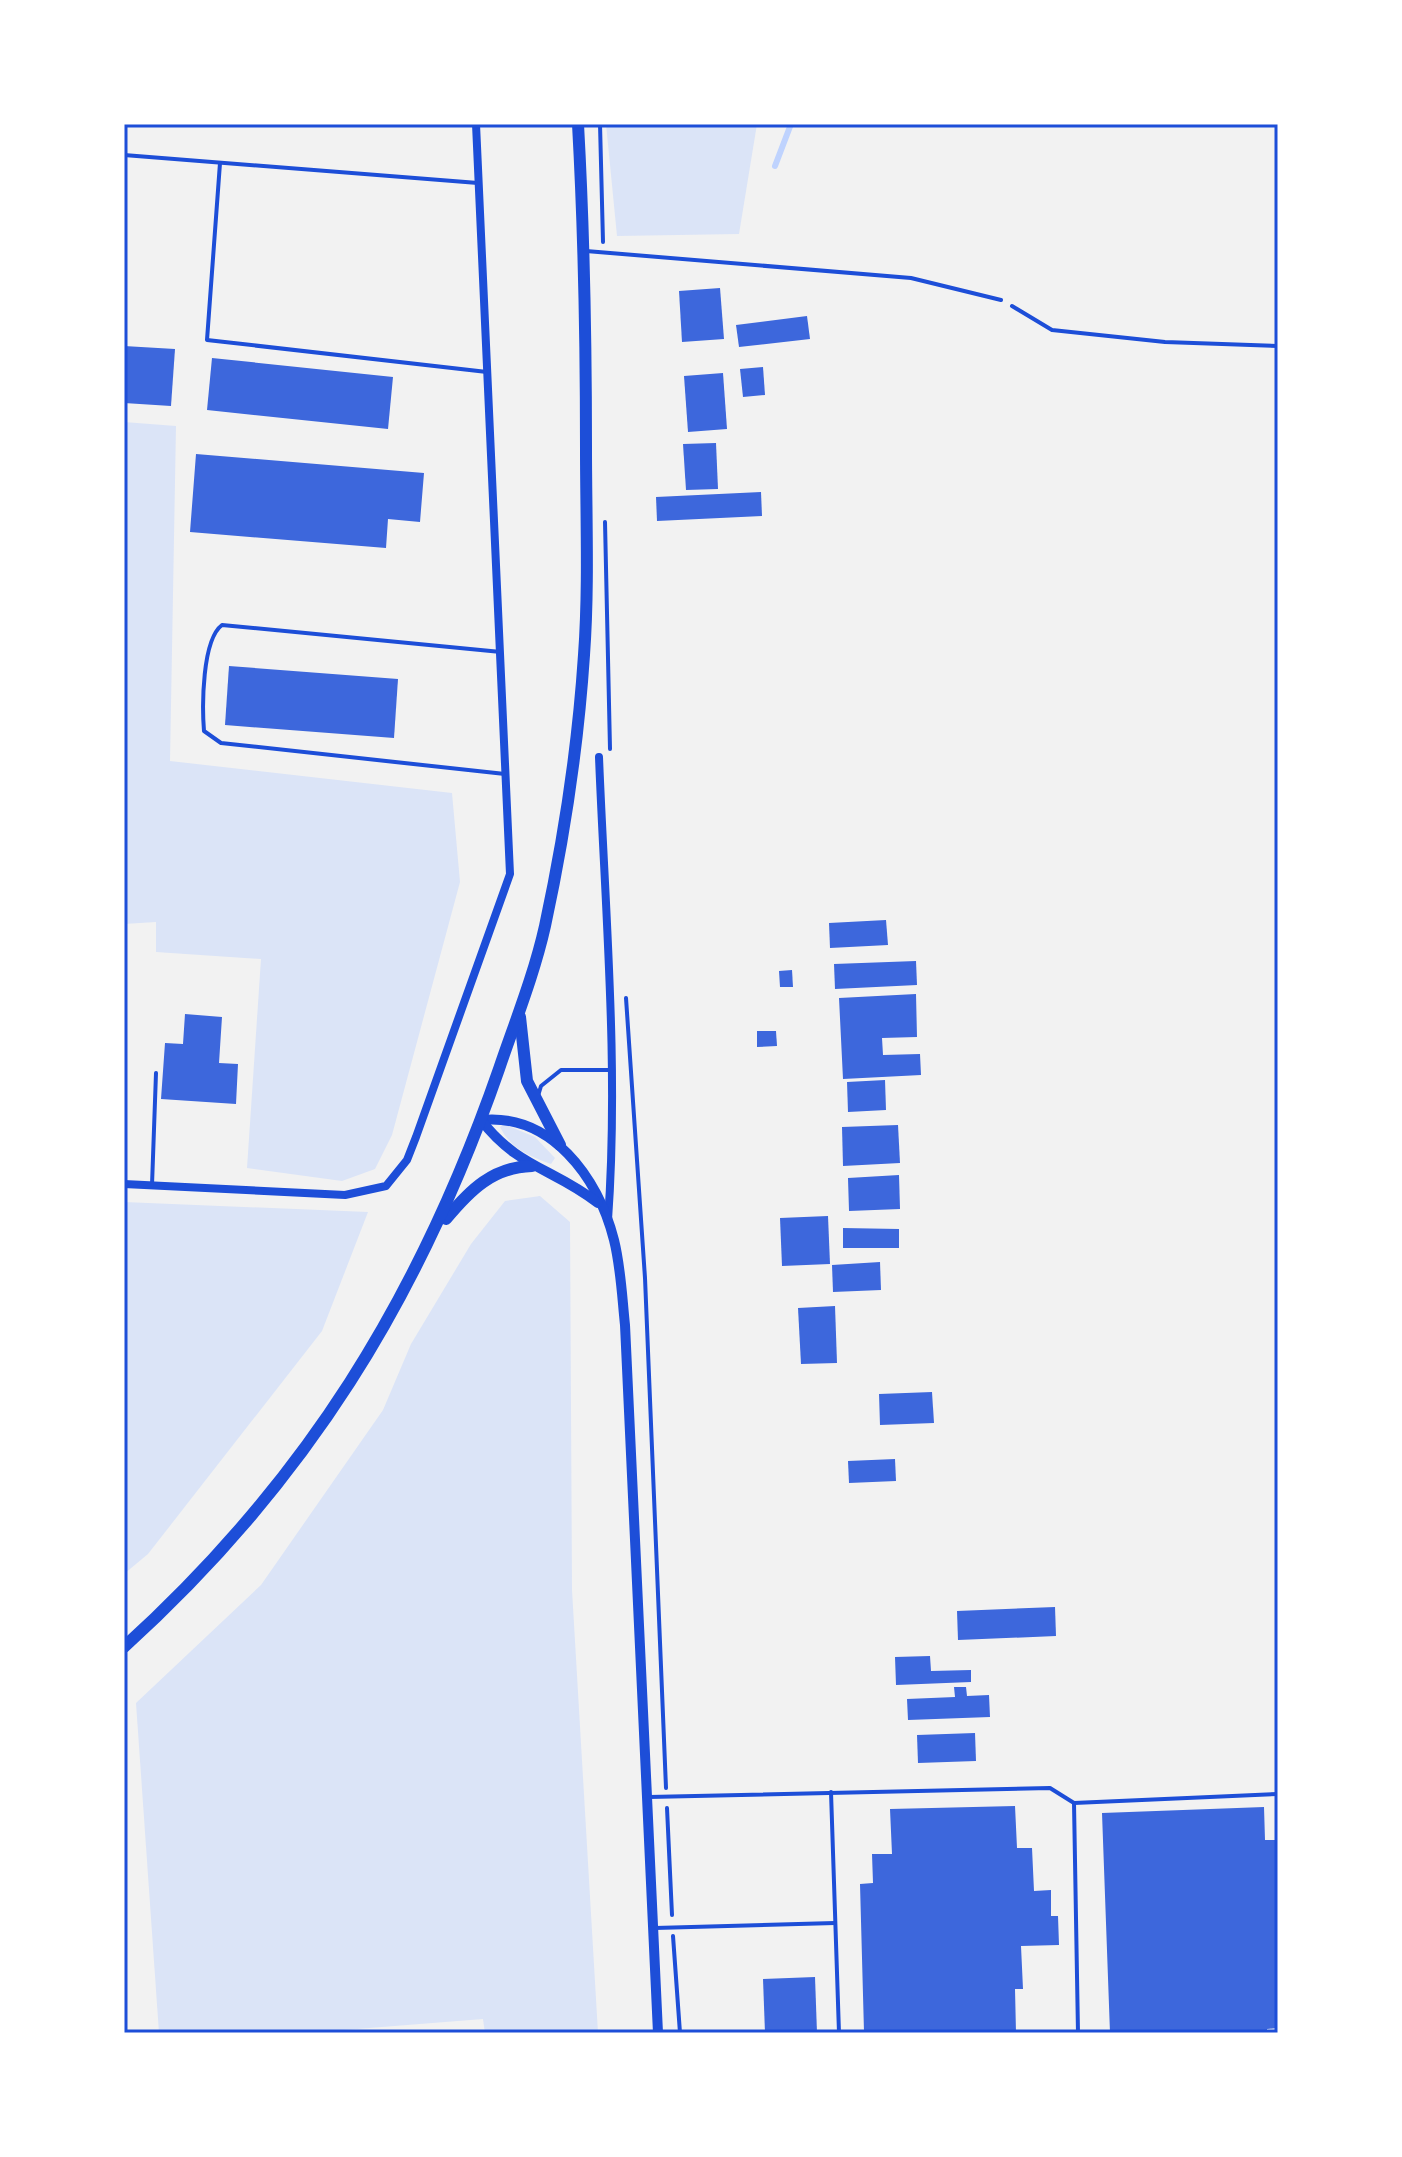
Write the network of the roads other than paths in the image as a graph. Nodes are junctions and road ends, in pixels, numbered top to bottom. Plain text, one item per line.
1 (476, 124) edge
2 (578, 124) edge
3 (124, 155) edge
4 (220, 163) junction
5 (478, 183) junction
6 (586, 251) junction
7 (1001, 300) road end
8 (487, 372) junction
9 (502, 653) junction
10 (599, 757) dead end
11 (508, 774) junction
12 (520, 1008) junction
13 (610, 1070) junction
14 (156, 1073) dead end
15 (536, 1102) junction
16 (481, 1120) junction
17 (560, 1145) junction
18 (532, 1166) junction
19 (124, 1184) edge
20 (152, 1185) junction
21 (599, 1203) junction
22 (608, 1220) junction
23 (436, 1231) junction
24 (124, 1647) edge
25 (831, 1790) junction
26 (1278, 1794) edge
27 (647, 1797) junction
28 (1074, 1803) junction
29 (835, 1923) junction
30 (653, 1928) junction
31 (840, 2032) edge
32 (658, 2033) edge
33 (1078, 2033) edge

1 - 5 street
2 - 6 main road
3 - 4 lane
4 - 5 lane
4 - 8 lane
5 - 8 street
6 - 7 lane
6 - 12 main road
8 - 9 street
9 - 11 street
9 - 11 lane
10 - 13 street
11 - 20 street
12 - 15 main road
12 - 16 main road
13 - 15 lane
13 - 22 street
14 - 20 lane
15 - 17 main road
16 - 17 street
16 - 18 street
16 - 23 main road
17 - 21 street
18 - 21 street
18 - 23 main road
19 - 20 street
21 - 22 street
22 - 27 street
23 - 24 main road
25 - 27 lane
25 - 28 lane
25 - 29 lane
26 - 28 lane
27 - 30 street
28 - 33 lane
29 - 30 lane
29 - 31 lane
30 - 32 street

